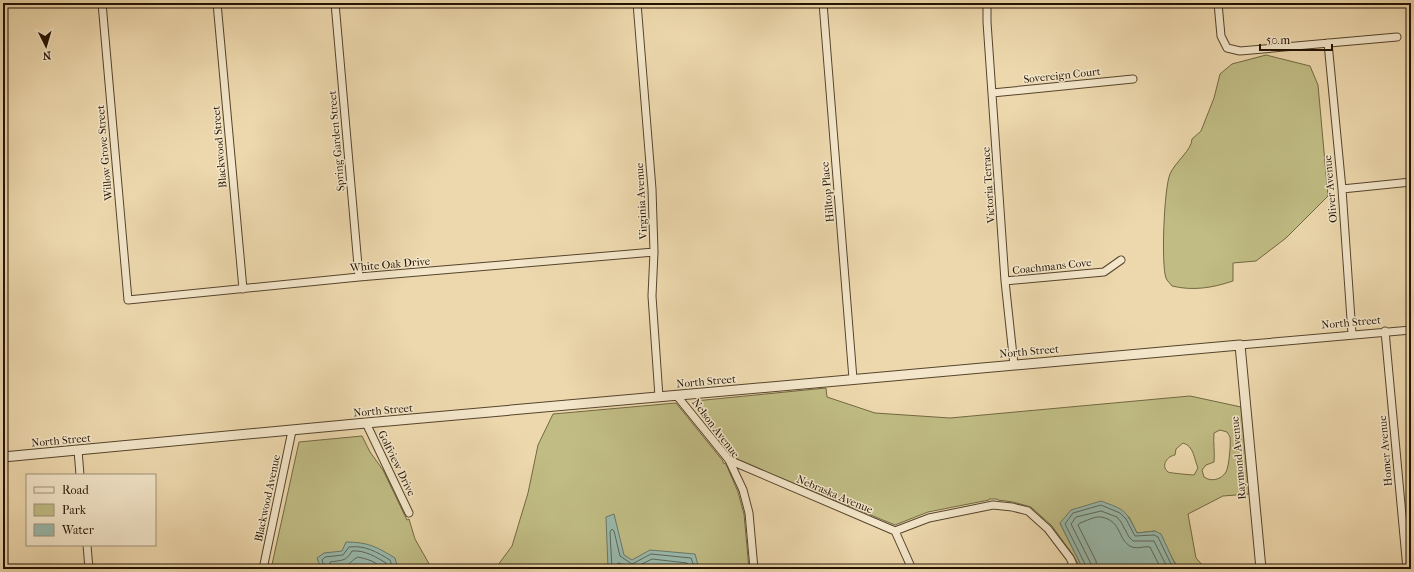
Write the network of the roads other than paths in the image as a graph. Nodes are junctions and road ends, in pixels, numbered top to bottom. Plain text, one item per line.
1 (102, 3) edge
2 (217, 3) edge
3 (335, 3) edge
4 (637, 3) edge
5 (823, 3) edge
6 (987, 3) edge
7 (1218, 3) edge
8 (1397, 37) dead end
9 (1328, 43) junction
10 (1133, 79) dead end
11 (992, 93) junction
12 (1411, 182) edge
13 (1342, 189) junction
14 (654, 252) junction
15 (1121, 260) dead end
16 (359, 277) junction
17 (1005, 281) junction
18 (243, 288) junction
19 (128, 300) joint
20 (1411, 330) edge
21 (1385, 331) junction
22 (1352, 334) junction
23 (1240, 345) junction
24 (1014, 365) junction
25 (853, 379) junction
26 (678, 396) junction
27 (659, 397) junction
28 (366, 423) junction
29 (292, 431) junction
30 (78, 450) junction
31 (3, 457) edge
32 (729, 460) junction
33 (80, 474) edge
34 (409, 513) dead end
35 (895, 531) junction
36 (87, 546) edge
37 (89, 569) edge
38 (263, 569) edge
39 (754, 569) edge
40 (912, 569) edge
41 (1075, 569) edge
42 (1261, 569) edge
43 (1408, 569) edge

1 - 19 street, Willow Grove Street
2 - 18 street, Blackwood Street
3 - 16 street, Spring Garden Street
4 - 14 street, Virginia Avenue
5 - 25 street, Hilltop Place
6 - 11 street, Victoria Terrace
7 - 9 street
8 - 9 street
9 - 13 street, Oliver Avenue
10 - 11 street, Sovereign Court
11 - 17 street, Victoria Terrace
12 - 13 street
13 - 22 street, Oliver Avenue
14 - 16 street, White Oak Drive
14 - 27 street, Virginia Avenue
15 - 17 street, Coachmans Cove
16 - 18 street, White Oak Drive
17 - 24 street, Victoria Terrace
18 - 19 street, White Oak Drive
20 - 21 street, North Street
21 - 22 street, North Street
21 - 43 street, Homer Avenue
22 - 23 street, North Street
23 - 24 street, North Street
23 - 42 street, Raymond Avenue
24 - 25 street, North Street
25 - 26 street, North Street
26 - 27 street, North Street
26 - 32 street, Nelson Avenue
27 - 28 street, North Street
28 - 29 street, North Street
28 - 34 street, Golfview Drive
29 - 30 street, North Street
29 - 38 street, Blackwood Avenue
30 - 31 street, North Street
30 - 33 street
32 - 35 street, Nebraska Avenue
32 - 39 street, Nelson Avenue
35 - 40 street
35 - 41 street
36 - 37 street

